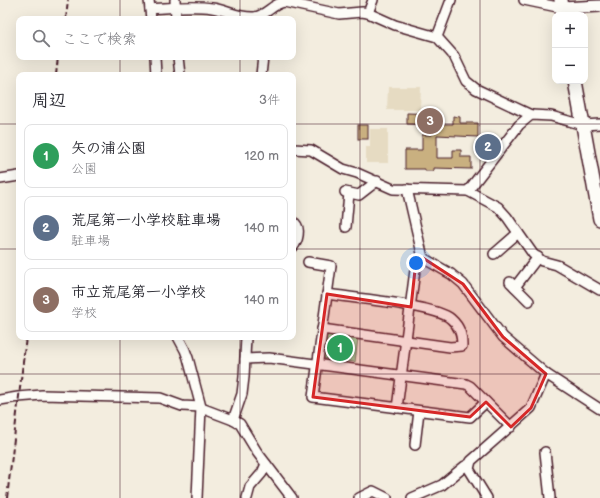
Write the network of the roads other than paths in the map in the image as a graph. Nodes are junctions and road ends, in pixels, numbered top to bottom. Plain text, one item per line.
1 (372, 0) edge
2 (451, 0) edge
3 (524, 0) edge
4 (175, 4) edge
5 (270, 4) edge
6 (149, 5) edge
7 (600, 6) edge
8 (562, 8) edge
9 (368, 13) junction
10 (151, 16) edge
11 (176, 16) edge
12 (241, 16) edge
13 (263, 16) edge
14 (437, 37) junction
15 (155, 60) edge
16 (178, 60) edge
17 (263, 60) edge
18 (156, 72) edge
19 (180, 72) edge
20 (261, 72) edge
21 (576, 84) edge
22 (531, 115) junction
23 (600, 124) edge
24 (583, 125) junction
25 (296, 149) edge
26 (16, 176) edge
27 (0, 179) edge
28 (377, 181) junction
29 (407, 189) junction
30 (468, 192) junction
31 (600, 219) edge
32 (296, 224) edge
33 (346, 227) dead end
34 (518, 233) junction
35 (296, 244) edge
36 (494, 254) dead end
37 (538, 257) junction
38 (423, 258) junction
39 (308, 262) dead end
40 (600, 290) edge
41 (327, 294) junction
42 (529, 301) dead end
43 (411, 306) junction
44 (322, 329) junction
45 (180, 340) edge
46 (246, 340) edge
47 (406, 341) junction
48 (245, 359) junction
49 (317, 364) junction
50 (546, 374) junction
51 (401, 375) junction
52 (0, 400) edge
53 (486, 402) junction
54 (202, 408) junction
55 (398, 408) junction
56 (600, 409) edge
57 (419, 411) junction
58 (233, 420) junction
59 (510, 427) junction
60 (416, 445) dead end
61 (546, 452) dead end
62 (266, 464) junction
63 (469, 464) junction
64 (197, 498) edge
65 (246, 498) edge
66 (292, 498) edge
67 (359, 498) edge
68 (387, 498) edge
69 (412, 498) edge
70 (487, 498) edge
71 (550, 498) edge

1 - 9 street
2 - 14 street
3 - 8 street
4 - 6 street
4 - 11 street
4 - 12 street
5 - 9 street
5 - 13 street
6 - 10 street
7 - 8 main road
9 - 14 street
14 - 22 street
15 - 18 street
16 - 19 street
17 - 20 street
21 - 24 highway
22 - 24 street
22 - 30 street
23 - 24 street
24 - 31 highway
25 - 28 street
26 - 27 street
28 - 29 street
28 - 33 street
29 - 30 street
29 - 38 street
30 - 34 street
32 - 35 street
34 - 36 street
34 - 37 street
37 - 40 street
37 - 42 street
38 - 43 street
38 - 50 street
39 - 41 street
41 - 43 street
41 - 44 street
43 - 47 street
43 - 47 street
44 - 47 street
44 - 49 street
45 - 54 street
46 - 48 street
47 - 51 street
48 - 49 street
48 - 58 street
49 - 51 street
49 - 55 street
50 - 56 street
50 - 59 street
51 - 53 street
51 - 55 street
52 - 54 street
53 - 57 street
53 - 59 street
54 - 58 street
54 - 64 street
55 - 57 street
57 - 60 street
58 - 62 street
59 - 63 street
61 - 71 street
62 - 65 street
62 - 66 street
63 - 69 street
63 - 70 street
67 - 68 street

